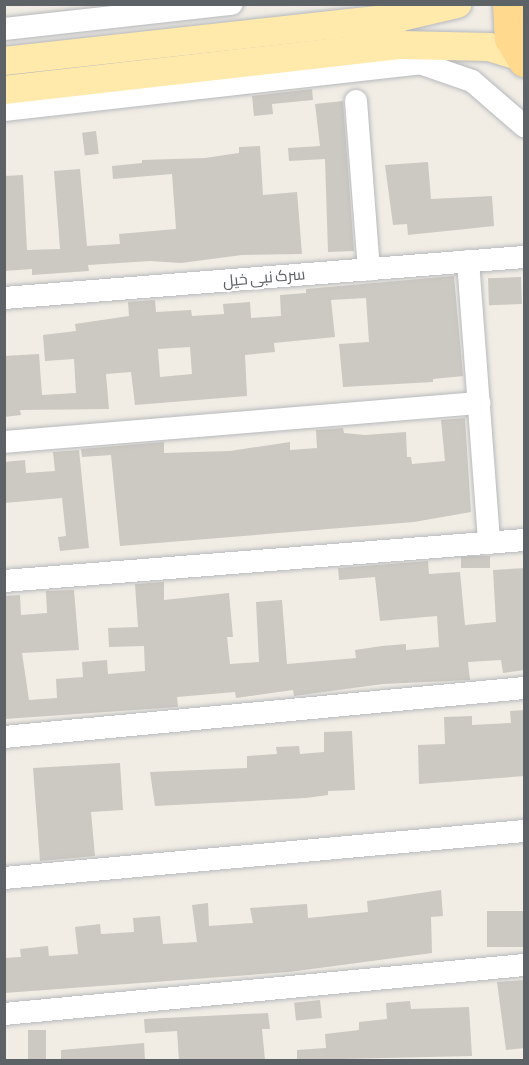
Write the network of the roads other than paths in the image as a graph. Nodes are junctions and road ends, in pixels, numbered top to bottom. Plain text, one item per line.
1 (232, 4) edge
2 (509, 4) edge
3 (456, 5) edge
4 (4, 29) edge
5 (446, 44) junction
6 (523, 58) edge
7 (4, 61) edge
8 (420, 63) junction
9 (4, 90) edge
10 (356, 100) dead end
11 (4, 110) edge
12 (525, 126) edge
13 (525, 257) edge
14 (468, 261) junction
15 (369, 269) junction
16 (4, 298) edge
17 (479, 403) junction
18 (4, 442) edge
19 (525, 540) edge
20 (489, 543) junction
21 (4, 581) edge
22 (525, 688) edge
23 (4, 737) edge
24 (525, 831) edge
25 (4, 878) edge
26 (525, 964) edge
27 (4, 1014) edge

1 - 4 street
2 - 6 highway
3 - 7 main road
5 - 6 main road
5 - 8 street
5 - 9 main road
8 - 11 street
8 - 12 street
10 - 15 street
13 - 14 street, سرک نبی خیل
14 - 15 street, سرک نبی خیل
14 - 17 street
15 - 16 street, سرک نبی خیل
17 - 18 street
17 - 20 street
19 - 20 street
20 - 21 street
22 - 23 street
24 - 25 street
26 - 27 street

